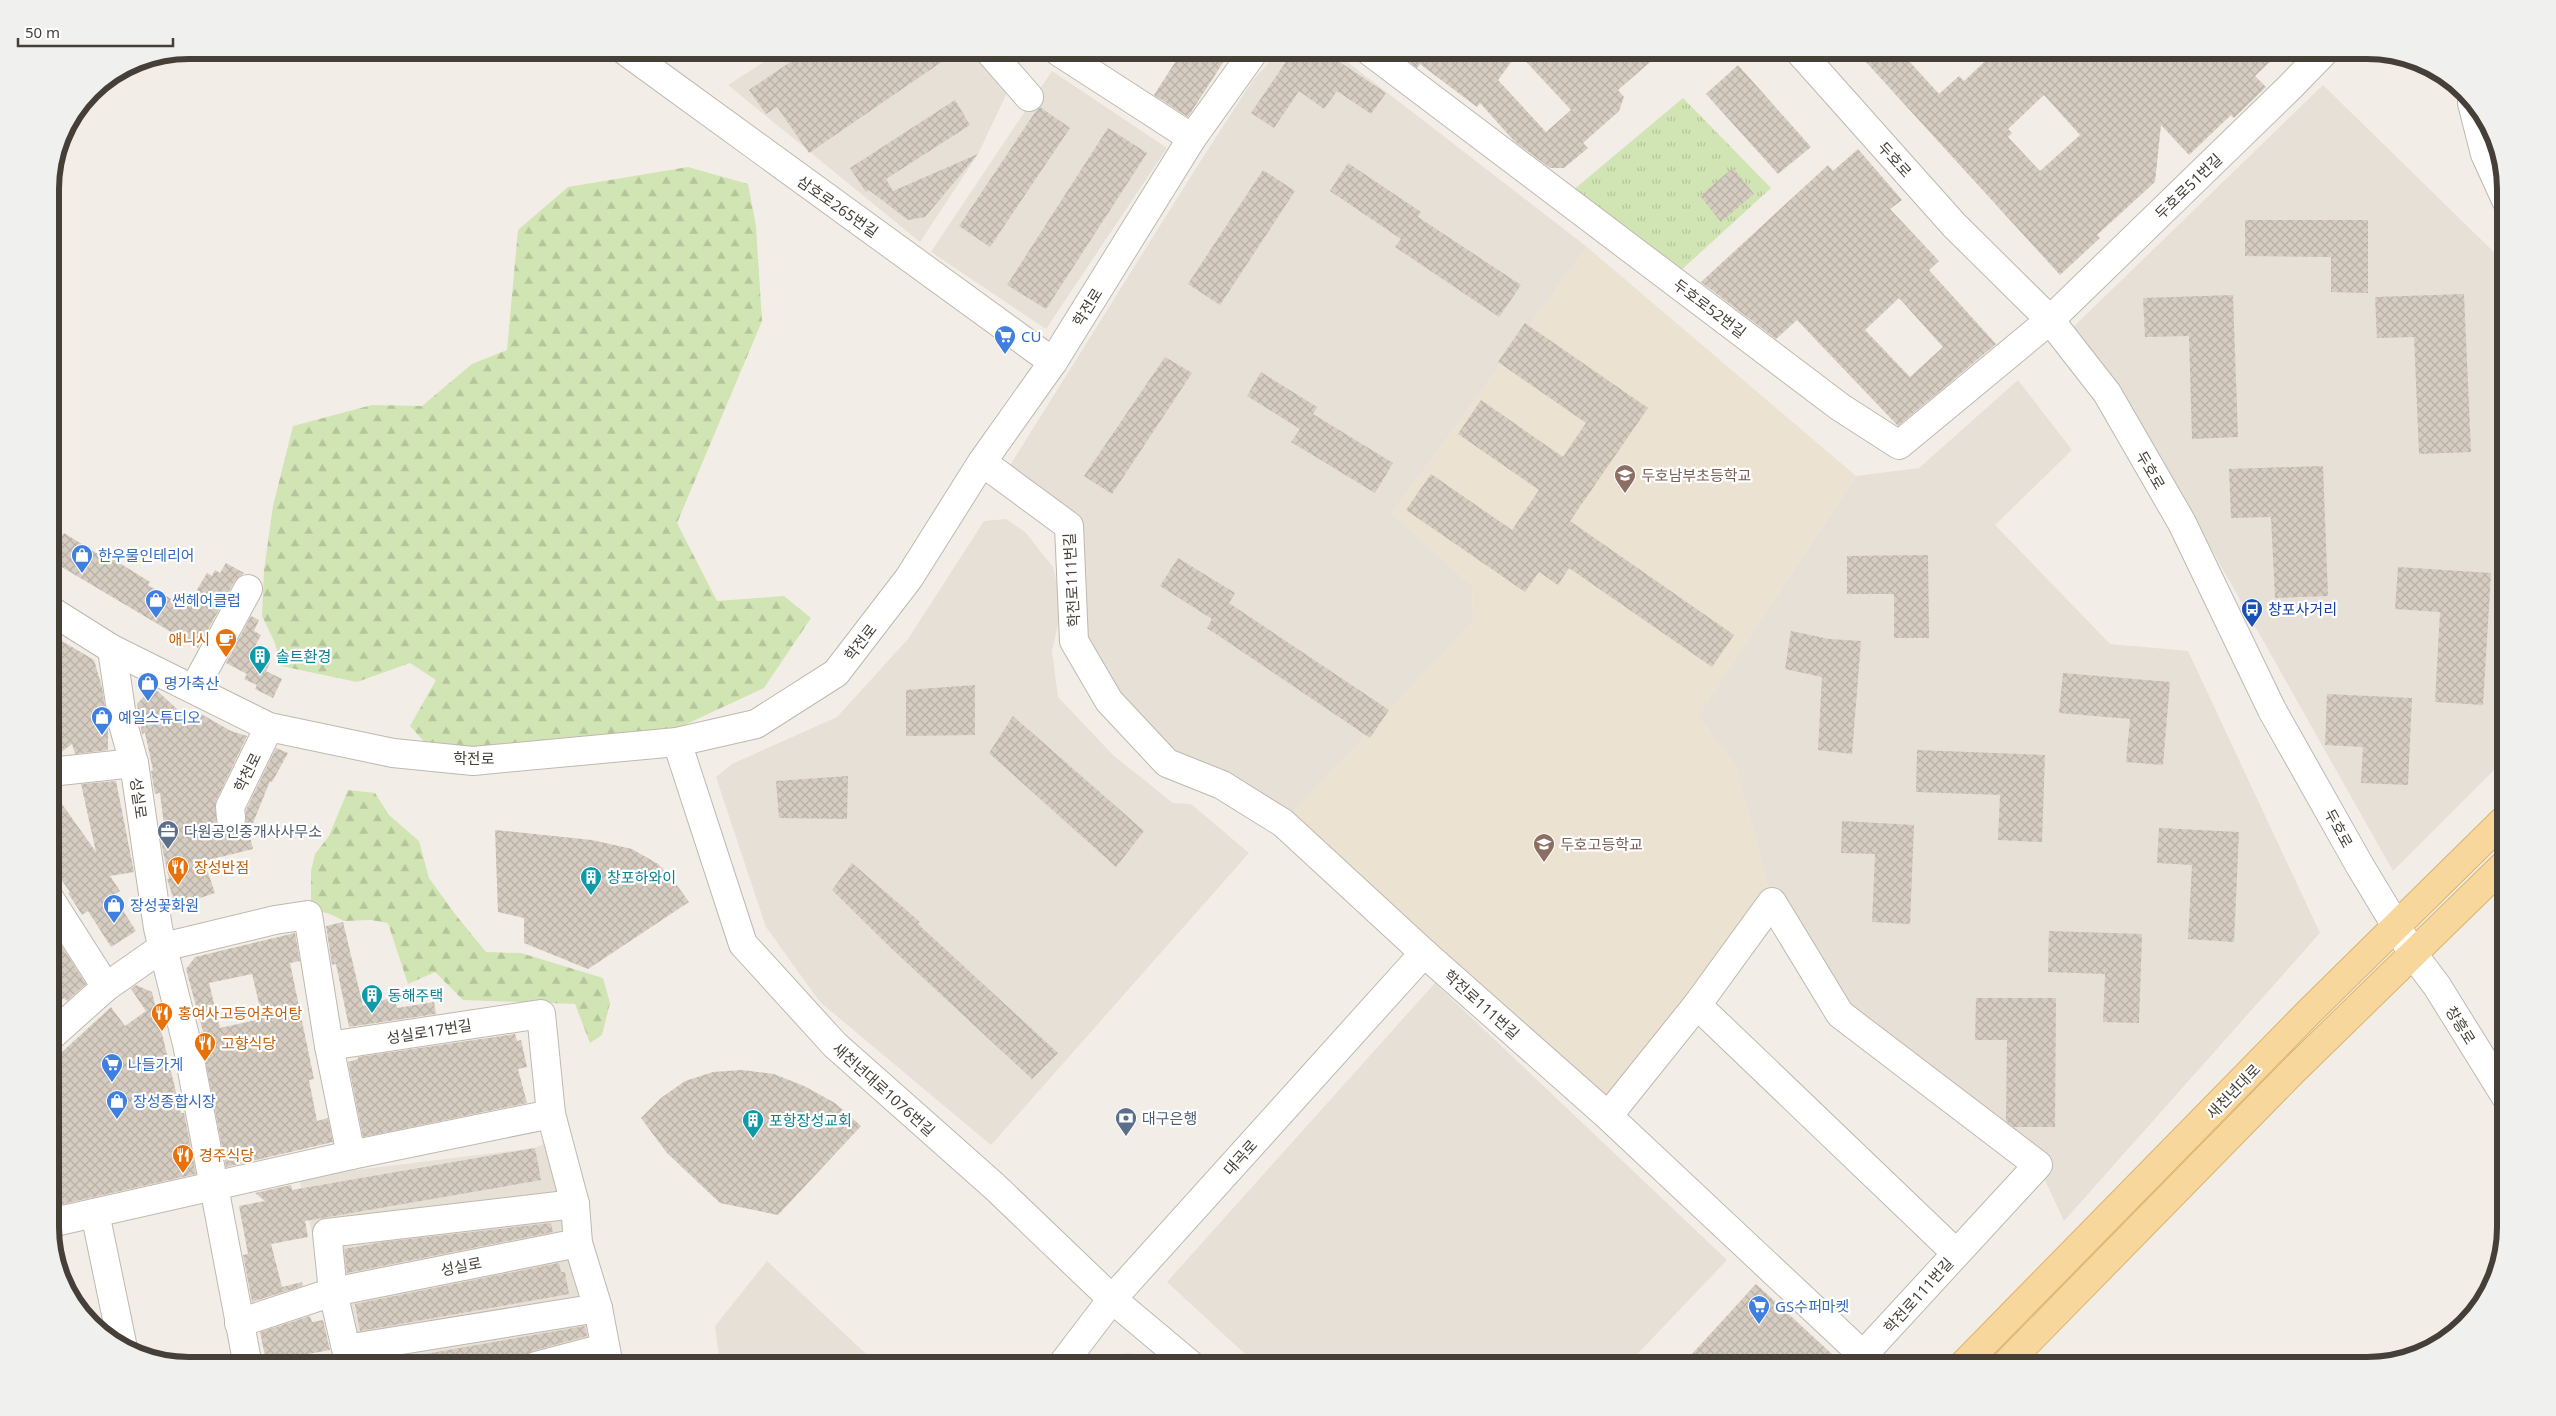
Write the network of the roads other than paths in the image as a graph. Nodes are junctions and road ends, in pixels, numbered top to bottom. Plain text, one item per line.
1 (636, 59) edge
2 (996, 59) edge
3 (1070, 59) edge
4 (1249, 59) edge
5 (1380, 59) edge
6 (1806, 59) edge
7 (2317, 59) edge
8 (1029, 97) dead end
9 (2476, 118) edge
10 (1192, 138) junction
11 (2497, 180) edge
12 (2050, 320) junction
13 (1053, 362) junction
14 (982, 462) junction
15 (248, 590) dead end
16 (59, 616) edge
17 (112, 649) junction
18 (194, 689) junction
19 (268, 727) junction
20 (677, 742) junction
21 (134, 763) junction
22 (59, 771) edge
23 (231, 818) dead end
24 (2497, 827) edge
25 (2497, 872) edge
26 (59, 913) edge
27 (2396, 925) junction
28 (163, 947) junction
29 (1424, 952) junction
30 (2413, 954) junction
31 (106, 987) junction
32 (1697, 1005) junction
33 (2310, 1011) junction
34 (59, 1029) edge
35 (328, 1046) junction
36 (2293, 1071) junction
37 (2497, 1083) edge
38 (551, 1114) junction
39 (1608, 1116) junction
40 (351, 1155) junction
41 (212, 1188) junction
42 (575, 1204) junction
43 (96, 1214) junction
44 (59, 1221) edge
45 (578, 1242) junction
46 (1956, 1253) junction
47 (333, 1292) junction
48 (1112, 1299) junction
49 (598, 1308) junction
50 (239, 1323) junction
51 (120, 1337) edge
52 (246, 1357) edge
53 (607, 1357) edge
54 (1068, 1357) edge
55 (1181, 1357) edge
56 (1971, 1357) edge
57 (2013, 1357) edge

1 - 13 street, 삼호로265번길
2 - 8 street
3 - 10 street
4 - 10 street, 학전로
5 - 12 street, 두호로52번길
6 - 12 street, 두호로
7 - 12 street, 두호로51번길
9 - 11 street
10 - 13 street, 학전로
12 - 27 street, 두호로
13 - 14 street, 학전로
14 - 20 street, 학전로
14 - 29 street, 학전로111번길
15 - 18 street
16 - 17 street, 학전로
17 - 18 street, 학전로
17 - 21 street, 성실로
18 - 19 street, 학전로
19 - 20 street, 학전로
19 - 23 street, 학천로
20 - 48 street, 새천년대로1076번길
21 - 22 street
21 - 28 street, 성실로
24 - 27 main road, 새천년대로
25 - 30 main road, 새천년대로
26 - 31 street
27 - 30 street, 두호로
27 - 33 main road, 새천년대로
28 - 31 street
28 - 35 street
28 - 41 street, 성실로
29 - 39 street, 학전로111번길
29 - 48 street, 대곡로
30 - 36 main road, 새천년대로
30 - 37 street, 창흥로
31 - 34 street
32 - 39 street
32 - 46 street
32 - 46 street, 학전로111번길
33 - 36 main road
33 - 56 main road, 새천년대로
35 - 38 street, 성실로17번길
35 - 40 street
36 - 57 main road, 새천년대로
38 - 40 street
38 - 42 street, 성실로17번길
39 - 46 street, 학전로111번길
40 - 41 street
41 - 43 street
41 - 50 street, 성실로
42 - 45 street, 성실로17번길
42 - 47 street
43 - 44 street
43 - 51 street
45 - 47 street, 성실로
45 - 49 street
47 - 49 street
47 - 50 street, 성실로
48 - 54 street, 대곡로
48 - 55 street, 새천년대로1076번길
49 - 53 street
50 - 52 street, 성실로

